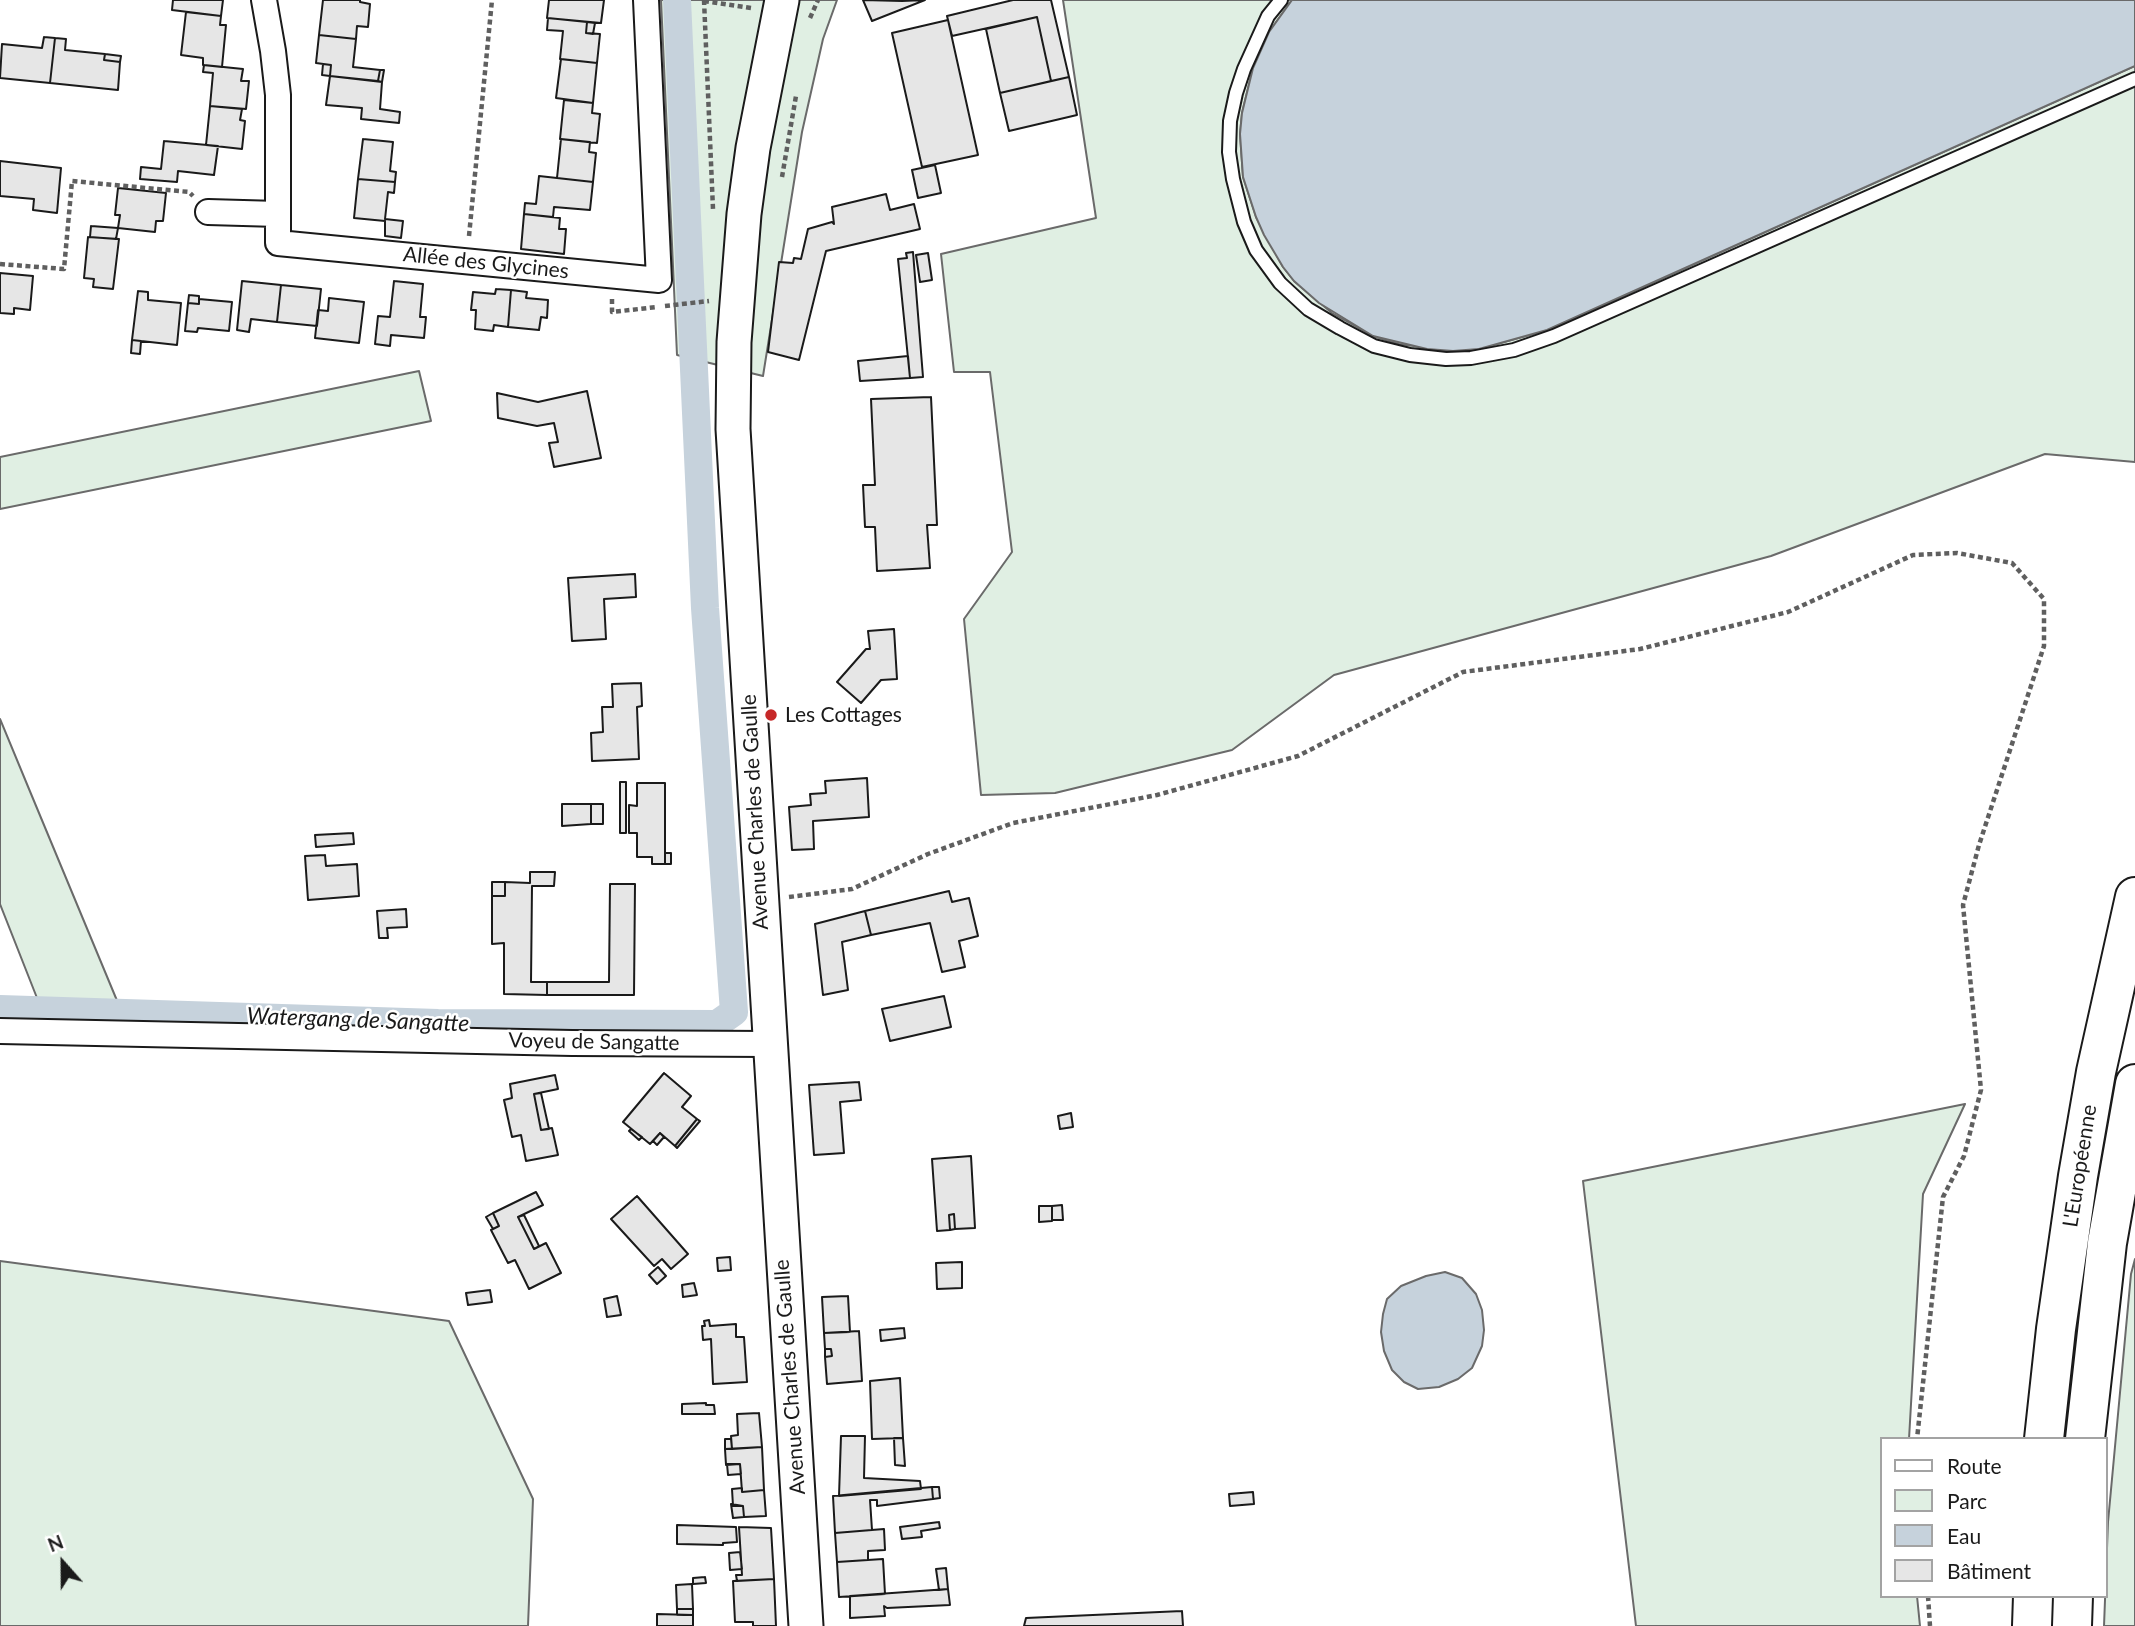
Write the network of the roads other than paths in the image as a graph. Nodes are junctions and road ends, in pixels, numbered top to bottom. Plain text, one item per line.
1 (264, 0) edge
2 (646, 0) edge
3 (1281, 0) edge
4 (781, 6) edge
5 (2135, 79) edge
6 (208, 212) road end
7 (278, 215) junction
8 (2135, 897) edge
9 (0, 1031) edge
10 (769, 1044) junction
11 (2135, 1084) edge
12 (2135, 1140) edge
13 (2107, 1243) junction
14 (2044, 1437) edge
15 (2085, 1437) edge
16 (2033, 1598) edge
17 (2073, 1598) edge
18 (806, 1626) edge
19 (2032, 1626) edge
20 (2073, 1626) edge

1 - 7 street, Allée des Glycines
2 - 7 street, Allée des Glycines
3 - 5 lane
4 - 10 main road, Avenue Charles de Gaulle
6 - 7 street
8 - 14 highway, L'Européenne
9 - 10 street, Voyeu de Sangatte
10 - 18 main road, Avenue Charles de Gaulle
11 - 13 highway, L'Européenne
12 - 13 highway
13 - 15 highway, L'Européenne
16 - 19 highway
17 - 20 highway

